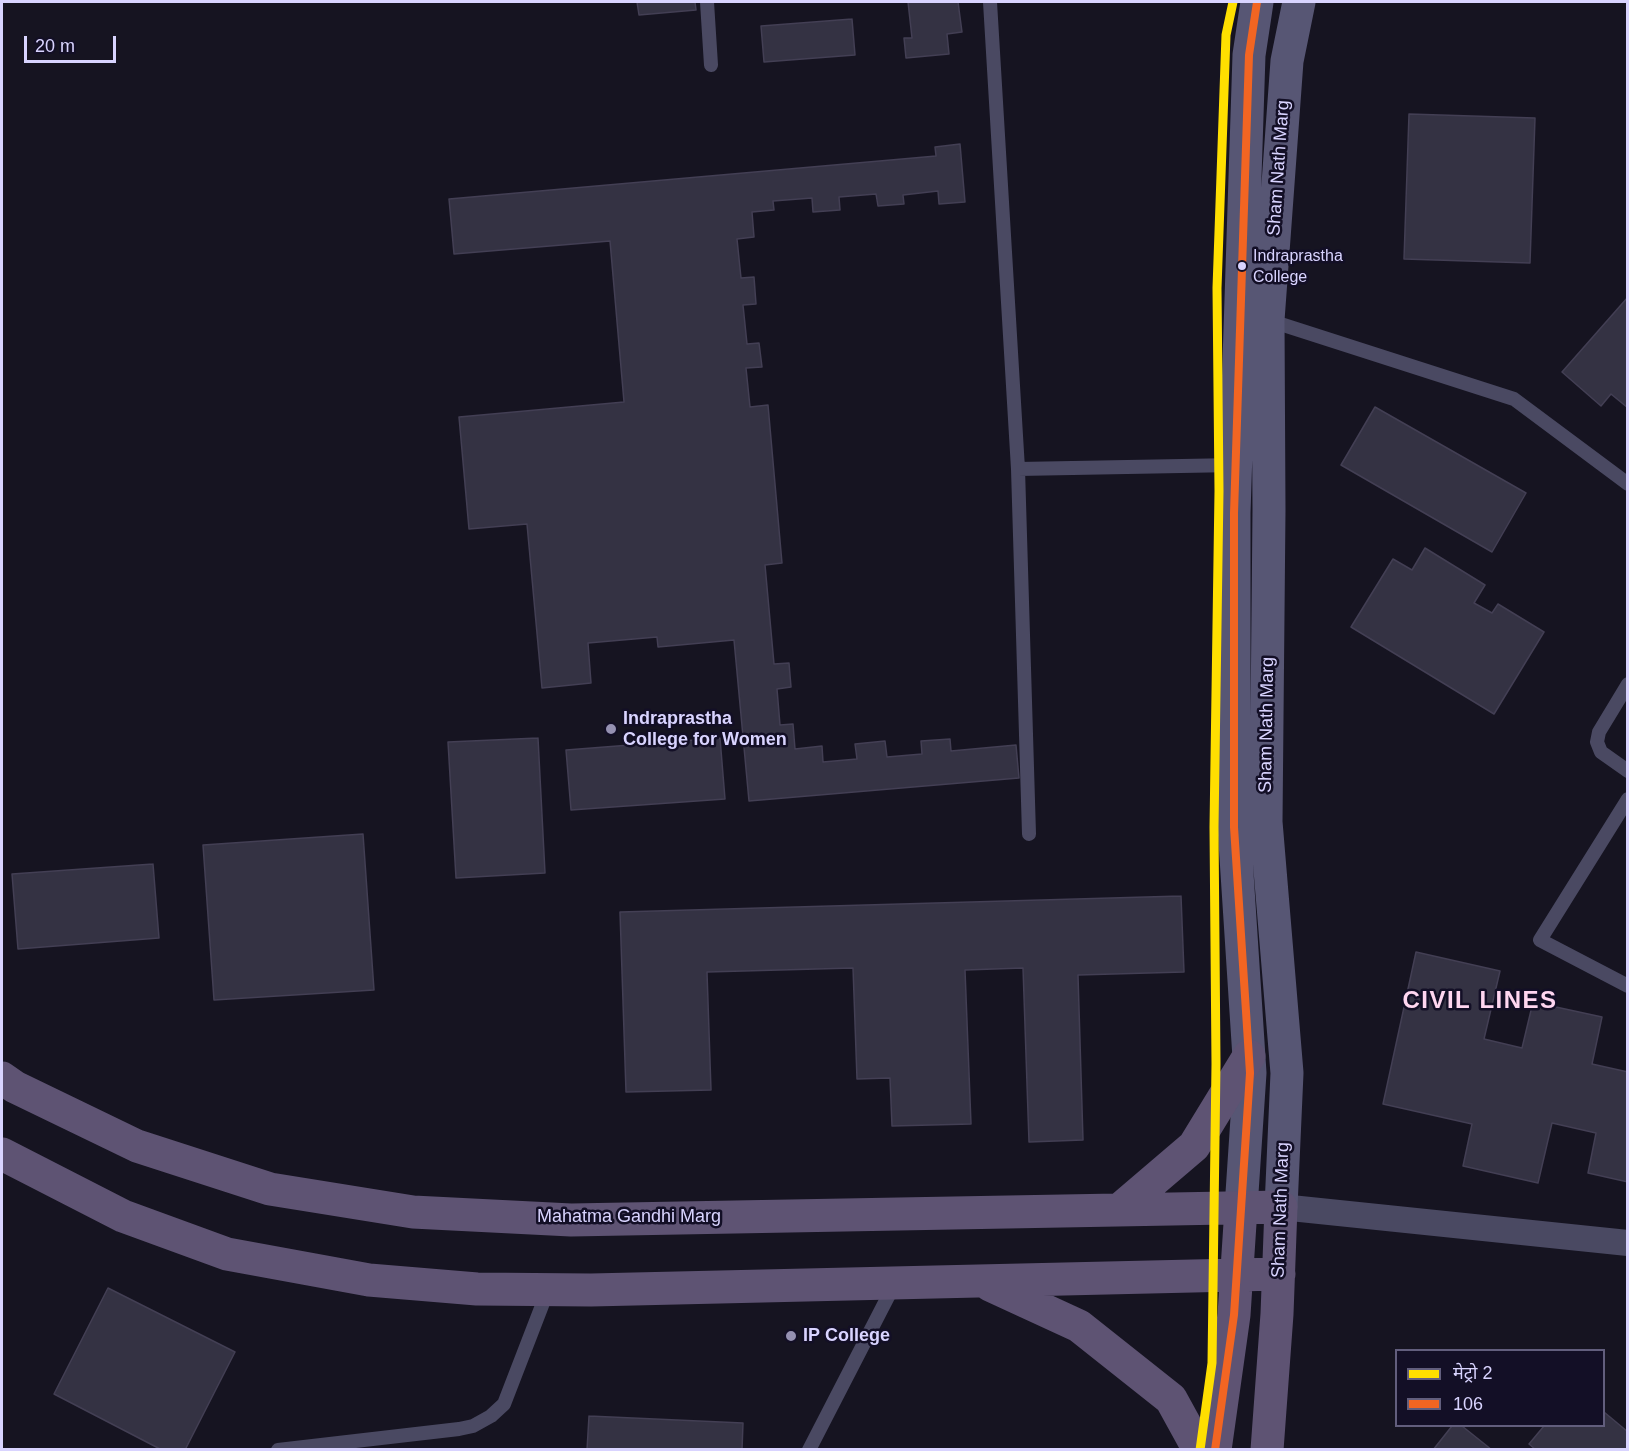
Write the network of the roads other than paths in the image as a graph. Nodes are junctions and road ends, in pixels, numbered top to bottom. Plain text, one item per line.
1 (707, 2) edge
2 (990, 2) edge
3 (1257, 2) edge
4 (1299, 2) edge
5 (711, 65) dead end
6 (1268, 320) junction
7 (1252, 465) junction
8 (1018, 469) junction
9 (1628, 484) edge
10 (1628, 684) edge
11 (1628, 771) edge
12 (1628, 799) edge
13 (1029, 834) dead end
14 (1628, 986) edge
15 (1249, 1056) junction
16 (2, 1078) edge
17 (2, 1154) edge
18 (1281, 1207) junction
19 (1241, 1208) junction
20 (1119, 1210) junction
21 (1628, 1243) edge
22 (1279, 1274) junction
23 (1237, 1276) junction
24 (983, 1281) junction
25 (896, 1283) junction
26 (548, 1290) junction
27 (278, 1449) edge
28 (808, 1449) edge
29 (1198, 1449) edge
30 (1215, 1449) edge
31 (1267, 1449) edge

1 - 5 lane
2 - 8 lane
3 - 7 main road, Sham Nath Marg
4 - 6 main road, Sham Nath Marg
6 - 7 main road, Sham Nath Marg
6 - 9 lane
7 - 8 lane
7 - 15 main road, Sham Nath Marg
7 - 18 main road, Sham Nath Marg
8 - 13 lane
10 - 11 lane
12 - 14 lane
15 - 19 main road, Sham Nath Marg
15 - 20 main road
16 - 20 main road, Mahatma Gandhi Marg
17 - 26 main road
18 - 19 main road, Mahatma Gandhi Marg
18 - 21 street
18 - 22 main road, Sham Nath Marg
19 - 20 main road, Mahatma Gandhi Marg
19 - 23 main road, Sham Nath Marg
22 - 23 main road
22 - 31 main road, Sham Nath Marg
23 - 24 main road
23 - 30 main road, Sham Nath Marg
24 - 25 main road
24 - 29 main road
25 - 26 main road
25 - 28 lane
26 - 27 lane

